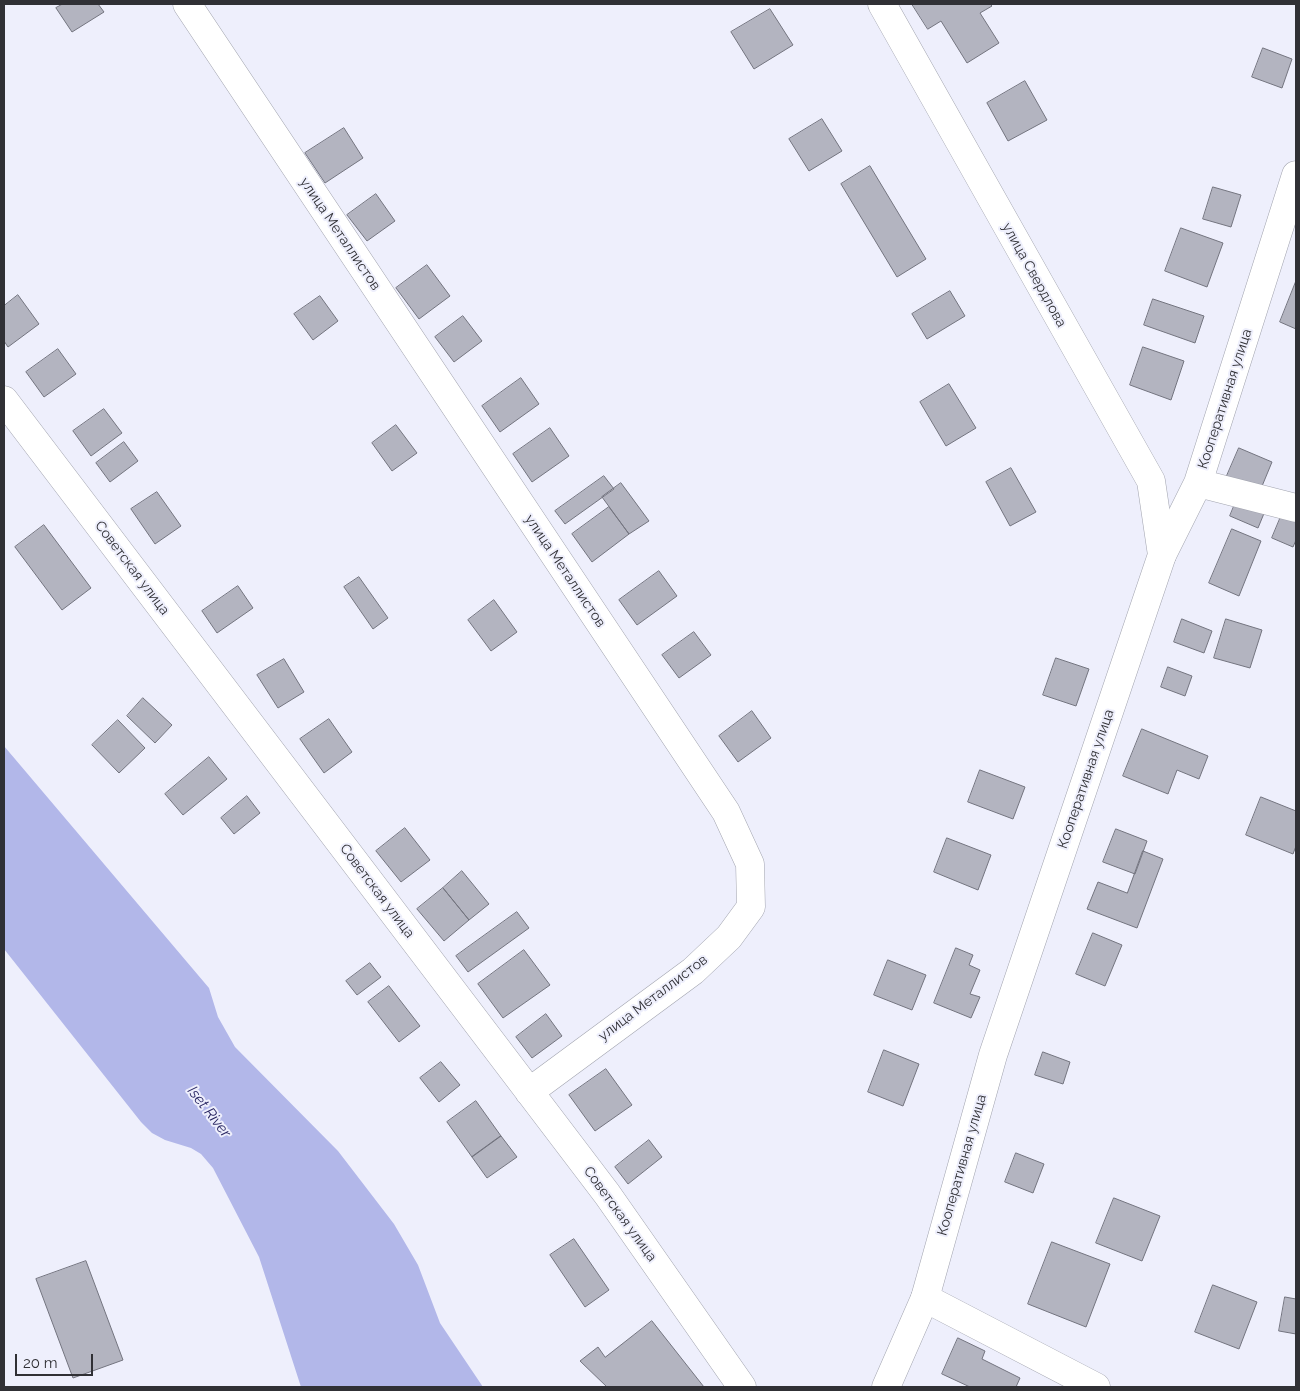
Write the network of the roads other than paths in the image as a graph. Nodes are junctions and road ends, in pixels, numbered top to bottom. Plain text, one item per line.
1 (187, 4) edge
2 (882, 4) edge
3 (1296, 175) edge
4 (4, 400) edge
5 (1198, 483) junction
6 (1296, 508) edge
7 (1162, 555) junction
8 (529, 1092) junction
9 (925, 1298) junction
10 (742, 1387) edge
11 (886, 1387) edge
12 (1096, 1387) edge

1 - 8 street, улица Металлистов
2 - 7 street, улица Свердлова
3 - 5 street, Кооперативная улица
4 - 8 street, Советская улица
5 - 6 street
5 - 7 street, Кооперативная улица
7 - 9 street, Кооперативная улица
8 - 10 street, Советская улица
9 - 11 street, Кооперативная улица
9 - 12 street

